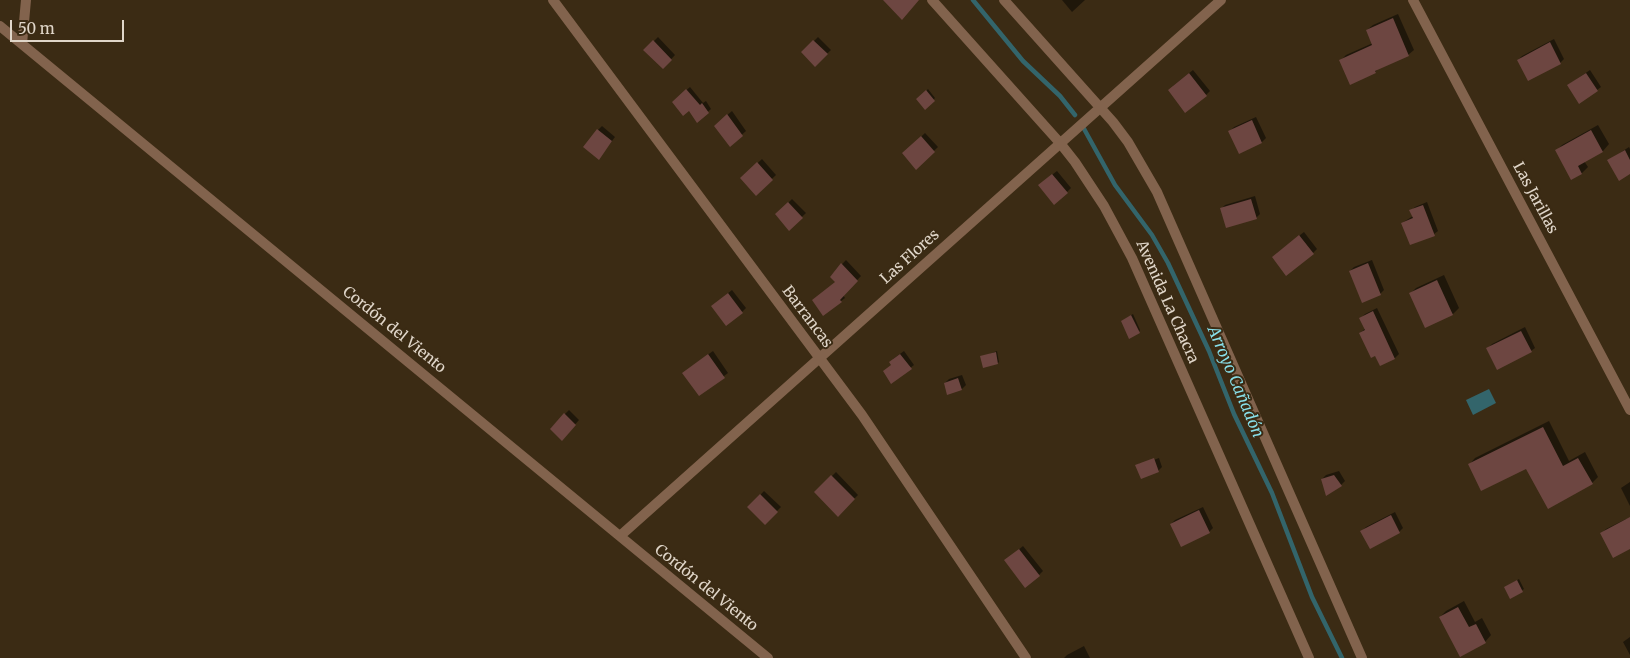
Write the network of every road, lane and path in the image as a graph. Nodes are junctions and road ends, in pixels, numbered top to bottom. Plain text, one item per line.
1 (26, 0) edge
2 (553, 0) edge
3 (932, 0) edge
4 (1004, 0) edge
5 (1221, 0) edge
6 (1413, 0) edge
7 (0, 26) edge
8 (22, 44) junction
9 (1101, 107) junction
10 (1060, 143) junction
11 (819, 358) junction
12 (1630, 410) edge
13 (620, 536) junction
14 (768, 658) edge
15 (1026, 658) edge
16 (1309, 658) edge
17 (1362, 658) edge

1 - 8 street
2 - 11 street, Barrancas
3 - 10 street, Avenida La Chacra
4 - 9 street
5 - 9 street, Las Flores
6 - 12 street, Las Jarillas
7 - 8 street, Cordón del Viento
8 - 13 street, Cordón del Viento
9 - 10 street, Las Flores
9 - 17 street
10 - 11 street, Las Flores
10 - 16 street, Avenida La Chacra
11 - 13 street, Las Flores
11 - 15 street, Barrancas
13 - 14 street, Cordón del Viento

